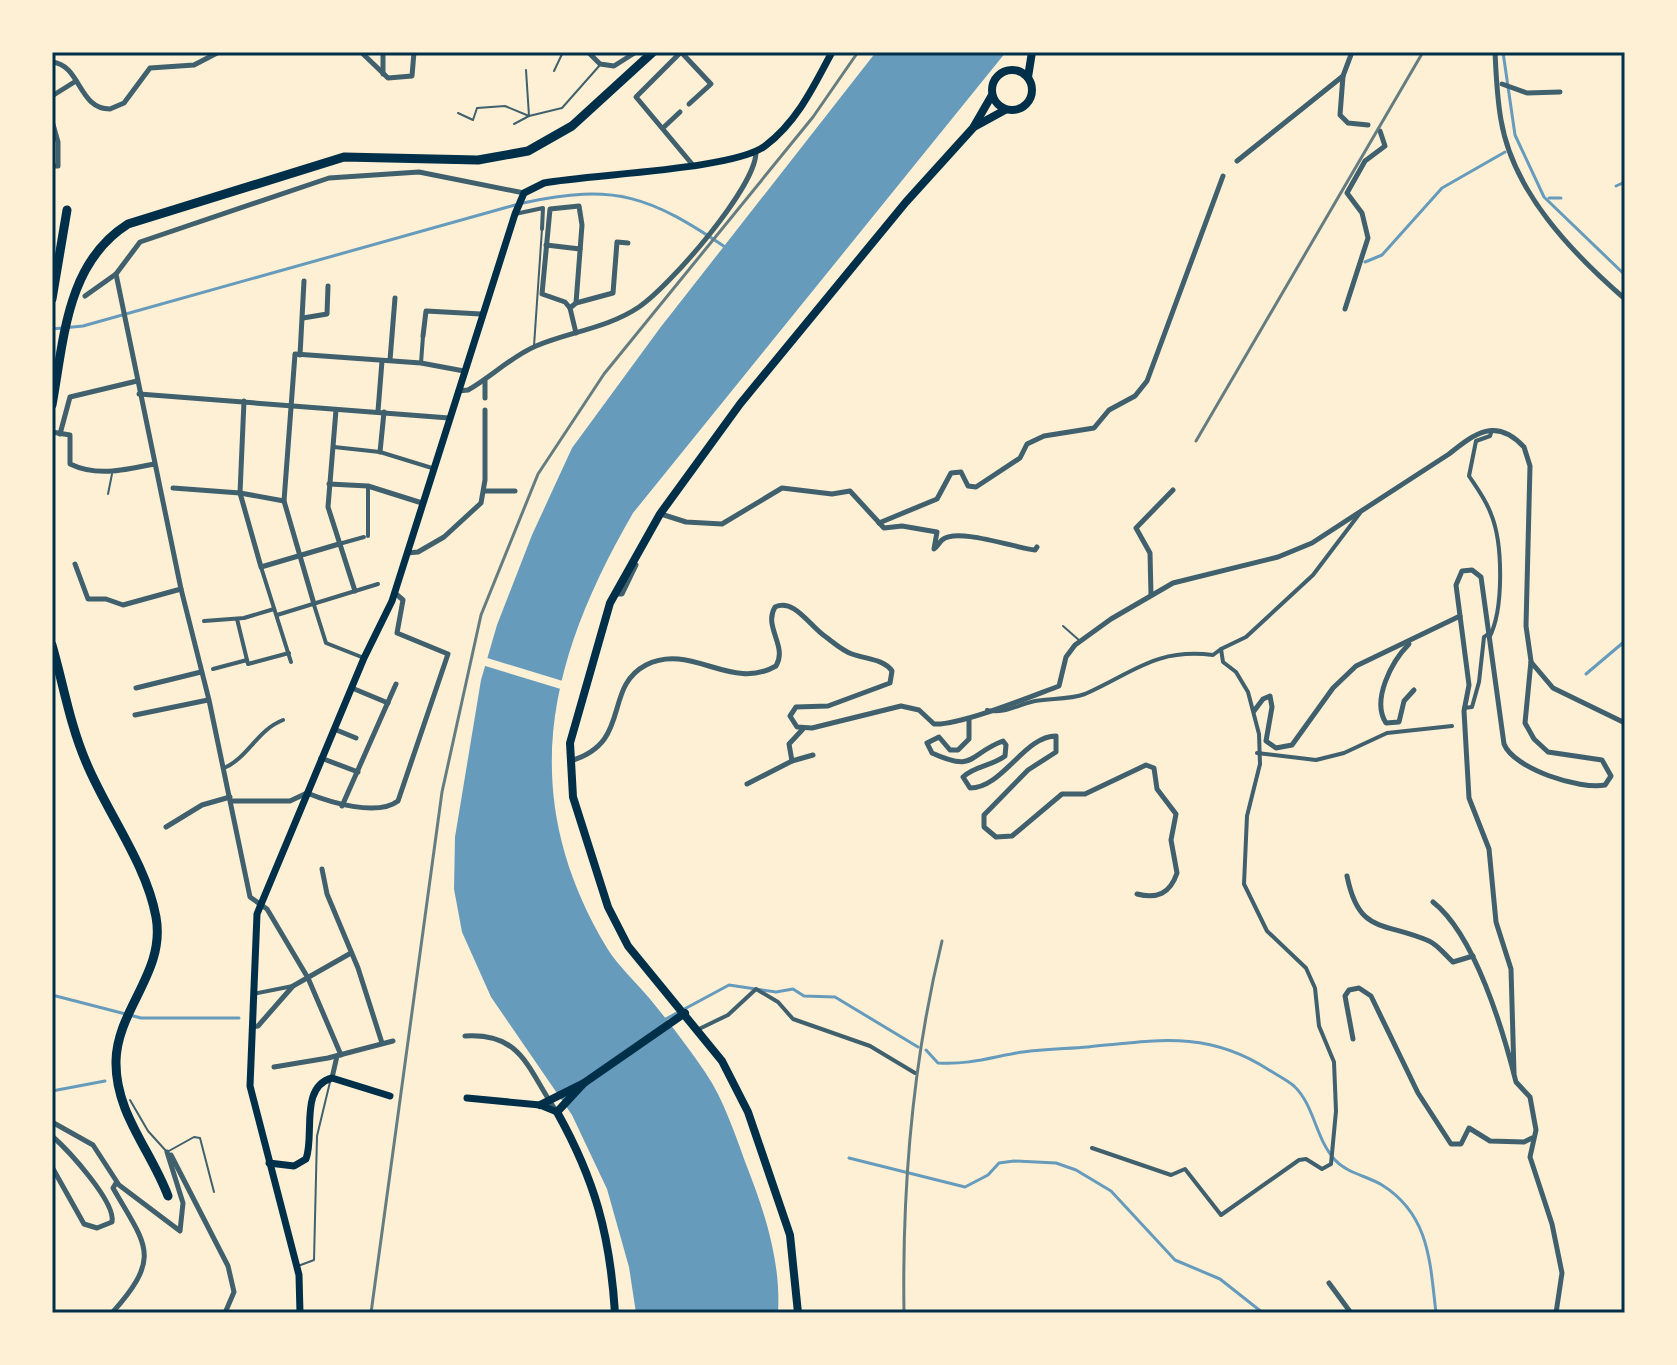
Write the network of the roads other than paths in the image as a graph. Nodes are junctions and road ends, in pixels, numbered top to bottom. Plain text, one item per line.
1 (219, 52) edge
2 (361, 52) edge
3 (383, 52) edge
4 (414, 52) edge
5 (563, 52) edge
6 (588, 52) edge
7 (636, 52) edge
8 (653, 52) edge
9 (681, 52) edge
10 (832, 52) edge
11 (1031, 52) edge
12 (1352, 52) edge
13 (1495, 52) edge
14 (52, 62) edge
15 (600, 64) junction
16 (526, 70) dead end
17 (1017, 70) junction
18 (554, 71) dead end
19 (383, 75) junction
20 (1343, 76) junction
21 (519, 77) dead end
22 (1028, 77) junction
23 (526, 78) junction
24 (76, 81) junction
25 (1502, 84) dead end
26 (1560, 92) dead end
27 (992, 95) junction
28 (52, 96) edge
29 (689, 104) dead end
30 (1005, 110) junction
31 (680, 112) dead end
32 (458, 113) dead end
33 (529, 116) junction
34 (52, 121) edge
35 (514, 124) dead end
36 (1368, 125) dead end
37 (664, 127) junction
38 (973, 128) junction
39 (1380, 131) dead end
40 (756, 152) junction
41 (1237, 161) dead end
42 (692, 164) junction
43 (52, 166) edge
44 (1223, 176) dead end
45 (523, 194) junction
46 (67, 210) dead end
47 (514, 214) junction
48 (542, 229) joint
49 (628, 243) dead end
50 (546, 245) junction
51 (580, 249) junction
52 (116, 274) junction
53 (304, 281) dead end
54 (328, 286) dead end
55 (85, 296) dead end
56 (395, 298) dead end
57 (52, 299) edge
58 (1625, 299) edge
59 (576, 303) junction
60 (570, 308) junction
61 (1345, 309) dead end
62 (481, 314) junction
63 (302, 318) junction
64 (576, 333) junction
65 (423, 336) joint
66 (533, 347) junction
67 (300, 355) junction
68 (386, 360) junction
69 (421, 363) junction
70 (464, 371) junction
71 (486, 380) junction
72 (137, 381) junction
73 (457, 391) junction
74 (139, 394) junction
75 (485, 398) dead end
76 (244, 401) junction
77 (52, 405) edge
78 (291, 406) junction
79 (336, 410) junction
80 (485, 410) dead end
81 (381, 411) junction
82 (449, 418) junction
83 (1492, 430) junction
84 (52, 432) edge
85 (60, 434) junction
86 (333, 447) junction
87 (380, 452) junction
88 (154, 464) junction
89 (432, 468) junction
90 (112, 473) junction
91 (329, 484) junction
92 (368, 486) junction
93 (173, 488) dead end
94 (1173, 490) dead end
95 (484, 491) junction
96 (515, 491) dead end
97 (240, 493) junction
98 (108, 494) dead end
99 (284, 501) junction
100 (422, 503) junction
101 (1363, 510) junction
102 (660, 514) junction
103 (879, 523) junction
104 (339, 544) junction
105 (1037, 547) dead end
106 (407, 553) junction
107 (299, 556) junction
108 (75, 564) dead end
109 (636, 565) dead end
110 (261, 567) junction
111 (378, 584) dead end
112 (181, 589) junction
113 (355, 591) junction
114 (395, 593) junction
115 (613, 594) junction
116 (1151, 595) junction
117 (314, 604) junction
118 (275, 612) junction
119 (1460, 616) junction
120 (237, 619) junction
121 (204, 621) dead end
122 (1063, 626) dead end
123 (1489, 636) junction
124 (1413, 640) junction
125 (1080, 641) junction
126 (52, 645) edge
127 (1221, 649) junction
128 (289, 653) junction
129 (364, 658) junction
130 (247, 660) junction
131 (1531, 661) junction
132 (291, 662) dead end
133 (213, 669) dead end
134 (201, 672) junction
135 (396, 684) dead end
136 (136, 688) dead end
137 (352, 688) junction
138 (1414, 690) dead end
139 (209, 700) junction
140 (388, 703) junction
141 (1464, 708) junction
142 (987, 710) junction
143 (1254, 711) junction
144 (135, 715) dead end
145 (969, 719) junction
146 (283, 720) dead end
147 (1625, 723) edge
148 (1452, 726) dead end
149 (334, 729) junction
150 (803, 729) junction
151 (356, 738) dead end
152 (1257, 753) junction
153 (813, 755) dead end
154 (321, 758) junction
155 (569, 761) junction
156 (792, 761) junction
157 (224, 768) junction
158 (358, 772) junction
159 (747, 784) dead end
160 (307, 793) junction
161 (230, 799) junction
162 (342, 806) junction
163 (166, 827) dead end
164 (322, 869) dead end
165 (1347, 876) dead end
166 (1137, 894) dead end
167 (1433, 902) dead end
168 (259, 905) junction
169 (351, 953) junction
170 (1473, 956) junction
171 (308, 978) junction
172 (293, 986) junction
173 (252, 994) junction
174 (685, 1013) junction
175 (251, 1027) junction
176 (699, 1029) junction
177 (465, 1036) dead end
178 (1353, 1039) dead end
179 (393, 1041) dead end
180 (382, 1043) junction
181 (339, 1056) junction
182 (274, 1067) dead end
183 (915, 1073) dead end
184 (1514, 1073) junction
185 (331, 1080) junction
186 (584, 1083) junction
187 (390, 1096) dead end
188 (467, 1098) dead end
189 (130, 1100) dead end
190 (544, 1102) junction
191 (557, 1112) junction
192 (52, 1122) edge
193 (52, 1136) edge
194 (1532, 1138) junction
195 (1524, 1142) junction
196 (1092, 1148) dead end
197 (1529, 1148) junction
198 (167, 1152) junction
199 (269, 1163) junction
200 (52, 1167) edge
201 (117, 1183) junction
202 (214, 1192) dead end
203 (168, 1196) dead end
204 (297, 1266) junction
205 (1329, 1283) dead end
206 (300, 1312) edge
207 (112, 1313) edge
208 (225, 1313) edge
209 (615, 1313) edge
210 (798, 1313) edge
211 (1351, 1313) edge
212 (1554, 1313) edge

1 - 24 street
2 - 19 street
3 - 19 street
4 - 19 street
5 - 18 lane
6 - 15 street
7 - 15 street
8 - 77 highway
9 - 29 street
9 - 37 street
10 - 40 main road
11 - 17 main road
11 - 22 main road
12 - 20 street
13 - 58 street
14 - 24 street
15 - 33 lane
16 - 23 lane
17 - 22 main road
17 - 27 main road
20 - 36 street
20 - 41 street
21 - 23 lane
22 - 30 main road
23 - 33 lane
24 - 28 street
25 - 26 street
27 - 30 main road
27 - 38 main road
30 - 38 main road
31 - 37 street
32 - 33 lane
33 - 35 lane
34 - 43 street
37 - 42 street
38 - 102 main road
39 - 61 street
40 - 42 main road
40 - 64 street
42 - 45 main road
44 - 103 street
45 - 47 main road
45 - 52 street
46 - 57 highway
47 - 48 street
47 - 62 main road
48 - 66 lane
49 - 59 street
50 - 51 street
50 - 51 street
50 - 60 street
51 - 59 street
52 - 55 street
52 - 72 street
53 - 63 street
54 - 63 street
56 - 68 street
59 - 60 street
60 - 64 street
62 - 65 street
62 - 70 main road
63 - 67 street
64 - 66 street
65 - 69 street
66 - 71 street
67 - 68 street
67 - 78 street
68 - 69 street
68 - 81 street
69 - 70 street
70 - 73 main road
71 - 73 street
71 - 75 street
72 - 74 street
72 - 85 street
73 - 82 main road
74 - 76 street
74 - 88 street
76 - 78 street
76 - 97 street
78 - 79 street
78 - 99 street
79 - 81 street
79 - 86 street
80 - 95 street
81 - 82 street
81 - 87 street
82 - 89 main road
83 - 101 street
83 - 123 street
83 - 131 street
84 - 85 street
85 - 90 street
86 - 87 street
86 - 91 street
87 - 89 street
88 - 90 street
88 - 112 street
89 - 100 main road
90 - 98 lane
91 - 92 street
91 - 104 street
92 - 100 street
92 - 104 street
93 - 97 street
94 - 116 street
95 - 96 street
95 - 106 street
97 - 99 street
97 - 110 street
99 - 107 street
100 - 106 main road
101 - 116 street
101 - 127 street
102 - 103 street
102 - 115 main road
103 - 105 street
104 - 107 street
104 - 113 street
106 - 114 main road
107 - 110 street
107 - 117 street
108 - 112 street
109 - 115 street
110 - 118 street
111 - 113 street
112 - 134 street
113 - 117 street
114 - 129 main road
114 - 162 street
115 - 155 main road
116 - 125 street
117 - 118 street
117 - 129 street
118 - 120 street
118 - 128 street
119 - 123 street
119 - 124 street
119 - 141 street
120 - 121 street
120 - 130 street
122 - 125 lane
123 - 131 street
123 - 141 street
124 - 138 street
124 - 143 street
125 - 142 street
126 - 203 highway
127 - 142 street
127 - 143 street
128 - 130 street
128 - 132 street
129 - 137 main road
130 - 133 street
131 - 147 street
134 - 136 street
134 - 139 street
135 - 140 street
137 - 140 street
137 - 149 main road
139 - 144 street
139 - 157 street
140 - 158 street
141 - 184 street
142 - 145 street
143 - 152 street
145 - 150 street
145 - 166 street
146 - 157 street
148 - 152 street
149 - 151 street
149 - 154 main road
150 - 155 street
150 - 156 street
152 - 196 street
153 - 156 street
154 - 158 street
154 - 160 main road
155 - 174 main road
156 - 159 street
157 - 161 street
158 - 162 street
160 - 161 street
160 - 162 street
160 - 168 main road
161 - 163 street
161 - 168 street
164 - 169 street
165 - 170 street
167 - 170 street
168 - 171 street
168 - 173 main road
169 - 171 street
169 - 180 street
170 - 184 street
171 - 172 street
171 - 181 street
172 - 173 street
172 - 175 street
173 - 175 main road
174 - 176 main road
174 - 186 main road
175 - 199 main road
176 - 183 street
176 - 210 main road
177 - 190 street
178 - 195 street
179 - 180 street
180 - 181 street
181 - 182 street
181 - 185 street
184 - 194 street
185 - 187 main road
185 - 199 main road
185 - 204 lane
186 - 190 main road
186 - 191 main road
188 - 190 main road
189 - 198 lane
190 - 191 main road
191 - 209 main road
192 - 201 street
193 - 200 street
194 - 195 street
194 - 197 street
195 - 197 street
197 - 212 street
198 - 201 street
198 - 202 lane
198 - 208 street
199 - 204 main road
201 - 207 street
204 - 206 main road
205 - 211 street

